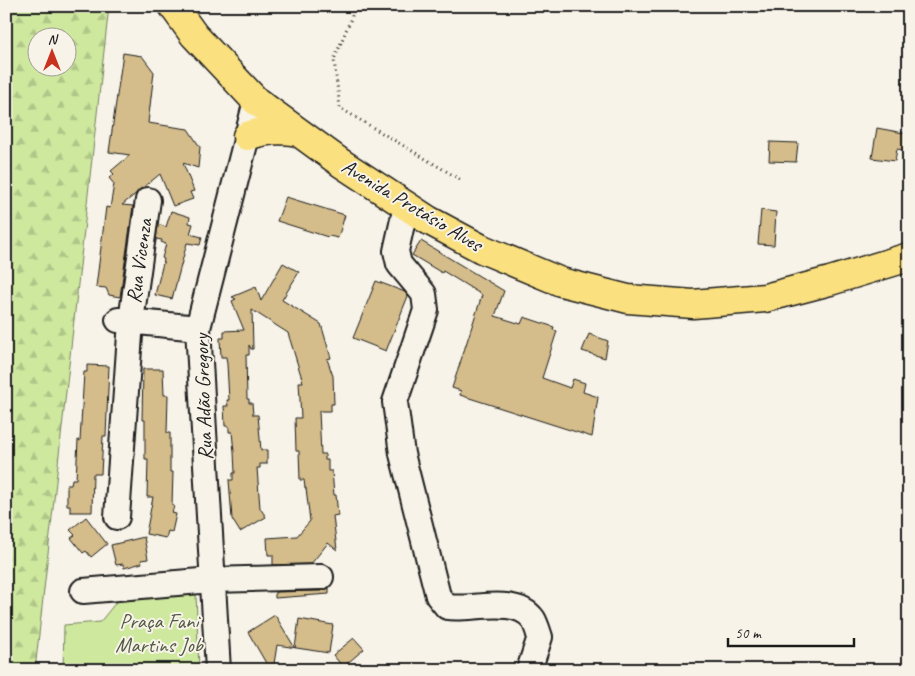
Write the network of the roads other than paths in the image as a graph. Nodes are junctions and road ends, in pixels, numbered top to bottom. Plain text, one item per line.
1 (173, 6) edge
2 (256, 101) junction
3 (298, 132) junction
4 (247, 136) junction
5 (148, 200) dead end
6 (406, 206) junction
7 (909, 257) edge
8 (125, 321) junction
9 (198, 328) junction
10 (117, 518) dead end
11 (321, 577) dead end
12 (212, 580) junction
13 (83, 591) dead end
14 (218, 670) edge
15 (529, 670) edge

1 - 2 main road, Avenida Protásio Alves
2 - 3 main road, Avenida Protásio Alves
2 - 4 street, Rua Adão Gregory
3 - 4 main road
3 - 6 main road, Avenida Protásio Alves
4 - 9 street, Rua Adão Gregory
5 - 8 street, Rua Vicenza
6 - 7 main road, Avenida Protásio Alves
6 - 15 street
8 - 9 street
8 - 10 street, Rua Vicenza
9 - 12 street, Rua Adão Gregory
11 - 12 street
12 - 13 street
12 - 14 street, Rua Adão Gregory

